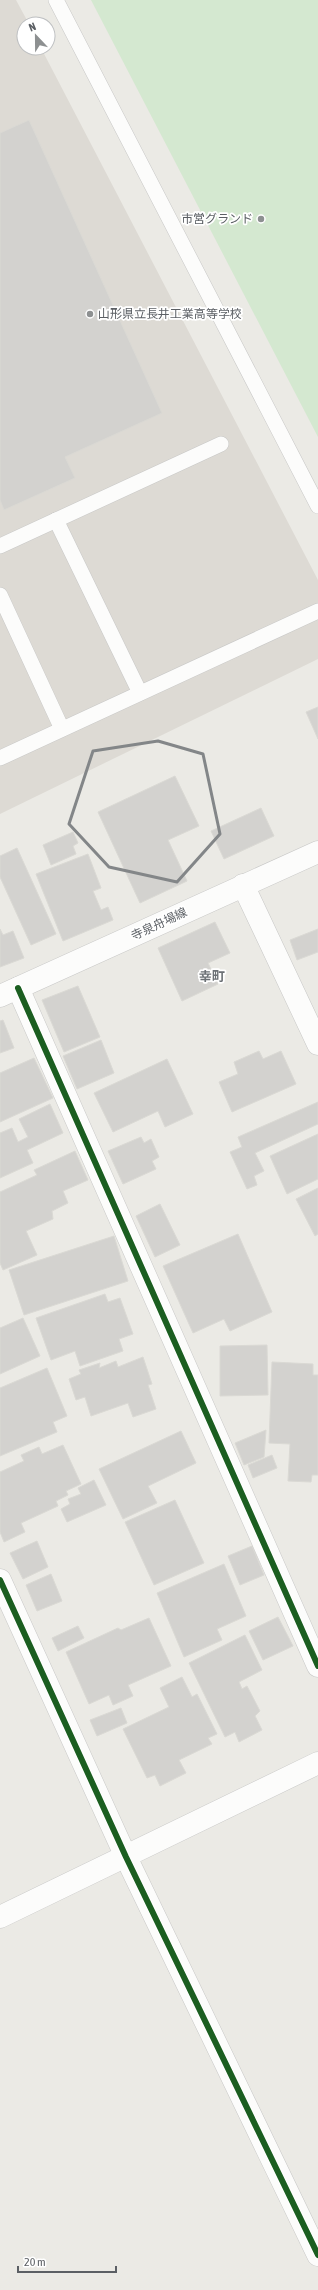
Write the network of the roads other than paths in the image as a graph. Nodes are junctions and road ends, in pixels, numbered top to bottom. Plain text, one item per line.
1 (56, 0) edge
2 (221, 444) dead end
3 (318, 506) edge
4 (56, 520) junction
5 (0, 546) edge
6 (0, 595) edge
7 (318, 611) edge
8 (140, 693) junction
9 (62, 729) junction
10 (0, 758) edge
11 (318, 852) edge
12 (244, 885) junction
13 (9, 992) edge
14 (318, 1044) edge
15 (3, 1594) edge
16 (318, 1666) edge
17 (318, 1763) edge
18 (126, 1857) junction
19 (0, 1917) edge
20 (318, 2255) edge

1 - 3 lane
2 - 4 lane
4 - 5 lane
4 - 8 lane
6 - 9 lane
7 - 8 lane
8 - 9 lane
9 - 10 lane
11 - 12 street, 寺泉舟場線
12 - 13 street, 寺泉舟場線
12 - 14 street
13 - 16 street
15 - 18 street
17 - 18 street
18 - 19 street
18 - 20 street

